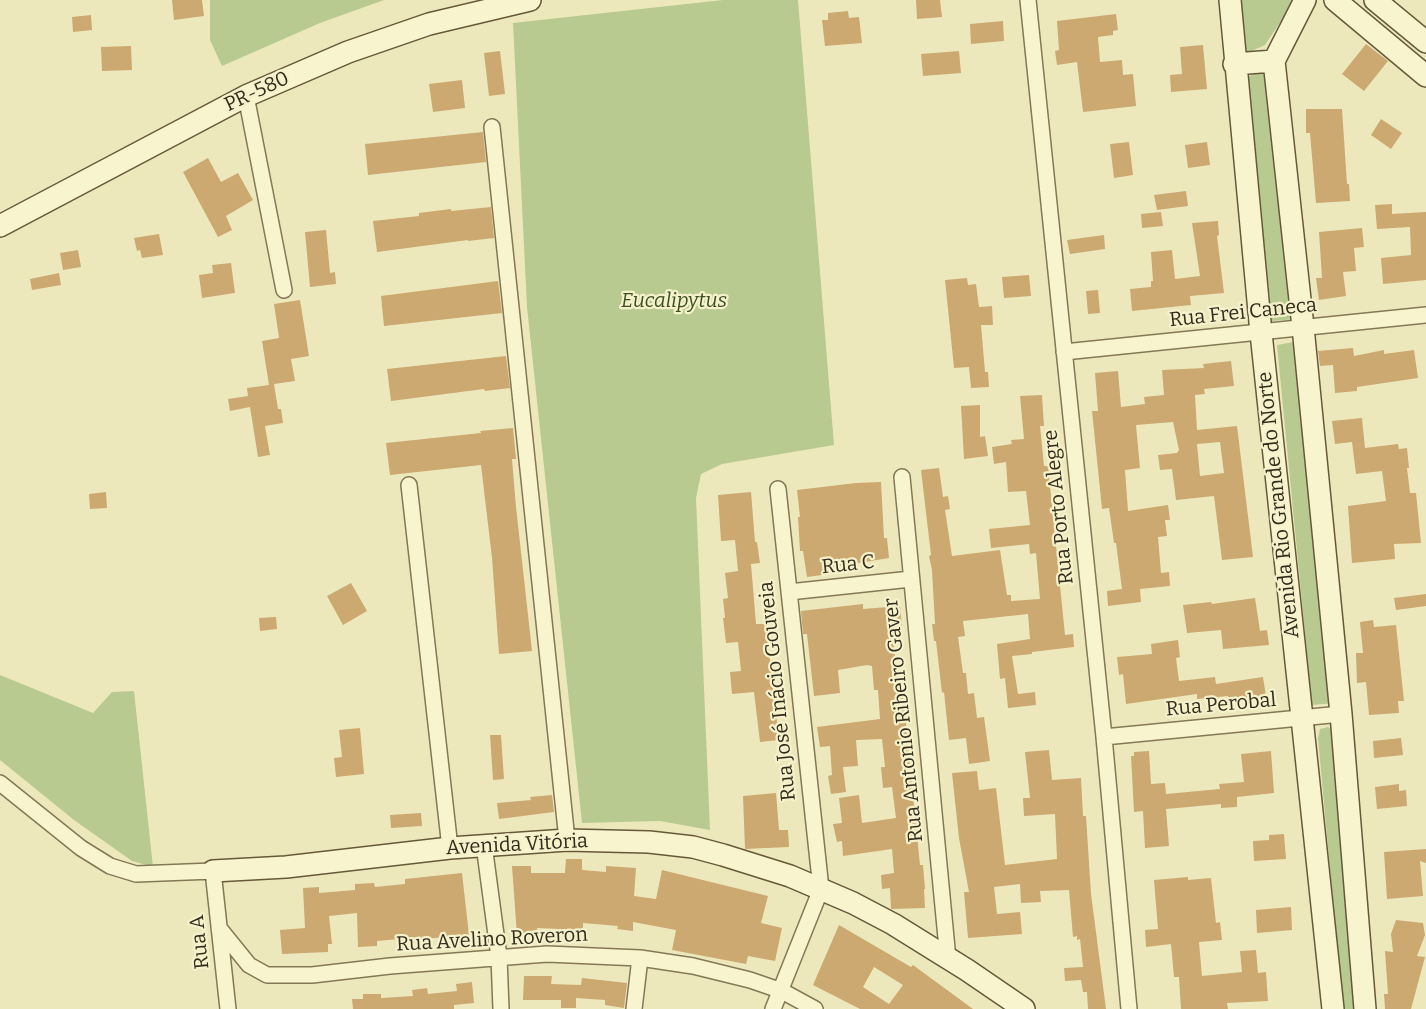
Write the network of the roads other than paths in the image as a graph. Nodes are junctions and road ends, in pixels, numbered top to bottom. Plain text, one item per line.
1 (530, 0) edge
2 (1028, 0) edge
3 (1230, 0) edge
4 (1305, 0) edge
5 (1335, 0) edge
6 (1375, 0) edge
7 (1426, 42) edge
8 (1274, 61) junction
9 (1234, 64) junction
10 (1426, 76) edge
11 (246, 96) junction
12 (492, 126) dead end
13 (0, 226) edge
14 (284, 290) dead end
15 (1426, 315) edge
16 (1303, 327) junction
17 (1261, 333) junction
18 (1064, 352) junction
19 (902, 477) dead end
20 (410, 485) dead end
21 (778, 489) dead end
22 (911, 579) junction
23 (789, 592) junction
24 (1341, 714) junction
25 (1303, 719) junction
26 (1104, 737) junction
27 (0, 783) edge
28 (567, 840) junction
29 (484, 845) junction
30 (450, 848) junction
31 (213, 871) junction
32 (821, 889) junction
33 (219, 928) junction
34 (499, 957) junction
35 (640, 958) junction
36 (948, 958) junction
37 (782, 991) junction
38 (228, 1009) edge
39 (501, 1009) edge
40 (634, 1009) edge
41 (774, 1009) edge
42 (815, 1009) edge
43 (1024, 1009) edge
44 (1129, 1009) edge
45 (1333, 1009) edge
46 (1365, 1009) edge

1 - 11 main road, PR-580 / PR-580
2 - 18 street, Rua Porto Alegre
3 - 9 main road, Avenida Rio Grande do Norte
4 - 8 main road
5 - 10 main road
6 - 7 main road
8 - 9 main road
8 - 16 main road, Avenida Rio Grande do Norte
9 - 17 main road, Avenida Rio Grande do Norte
11 - 13 main road, PR-580 / PR-580
11 - 14 street
12 - 28 street
15 - 16 street, Rua Frei Caneca
16 - 17 street, Rua Frei Caneca
16 - 24 main road, Avenida Rio Grande do Norte
17 - 18 street, Rua Frei Caneca
17 - 25 main road, Avenida Rio Grande do Norte
18 - 26 street, Rua Porto Alegre
19 - 22 street, Rua Antonio Ribeiro Gaver
20 - 30 street
21 - 23 street, Rua José Inácio Gouveia
22 - 23 street, Rua C
22 - 36 street, Rua Antonio Ribeiro Gaver
23 - 32 street, Rua José Inácio Gouveia
24 - 25 street, Rua Perobal
24 - 46 main road, Avenida Rio Grande do Norte
25 - 26 street, Rua Perobal
25 - 45 main road, Avenida Rio Grande do Norte
26 - 44 street, Rua Porto Alegre
27 - 31 street, Avenida Vitória
28 - 29 main road, Avenida Vitória
28 - 32 main road, Avenida Vitória
29 - 30 main road, Avenida Vitória
29 - 34 street
30 - 31 main road, Avenida Vitória
31 - 33 street, Rua A
32 - 36 main road, Avenida Vitória
32 - 37 street
33 - 34 street, Rua Avelino Roveron
33 - 38 street, Rua A
34 - 35 street, Rua Avelino Roveron
34 - 39 street
35 - 37 street, Rua Avelino Roveron
35 - 40 street
36 - 43 main road, Avenida Vitória
37 - 41 street
37 - 42 street, Rua Avelino Roveron

